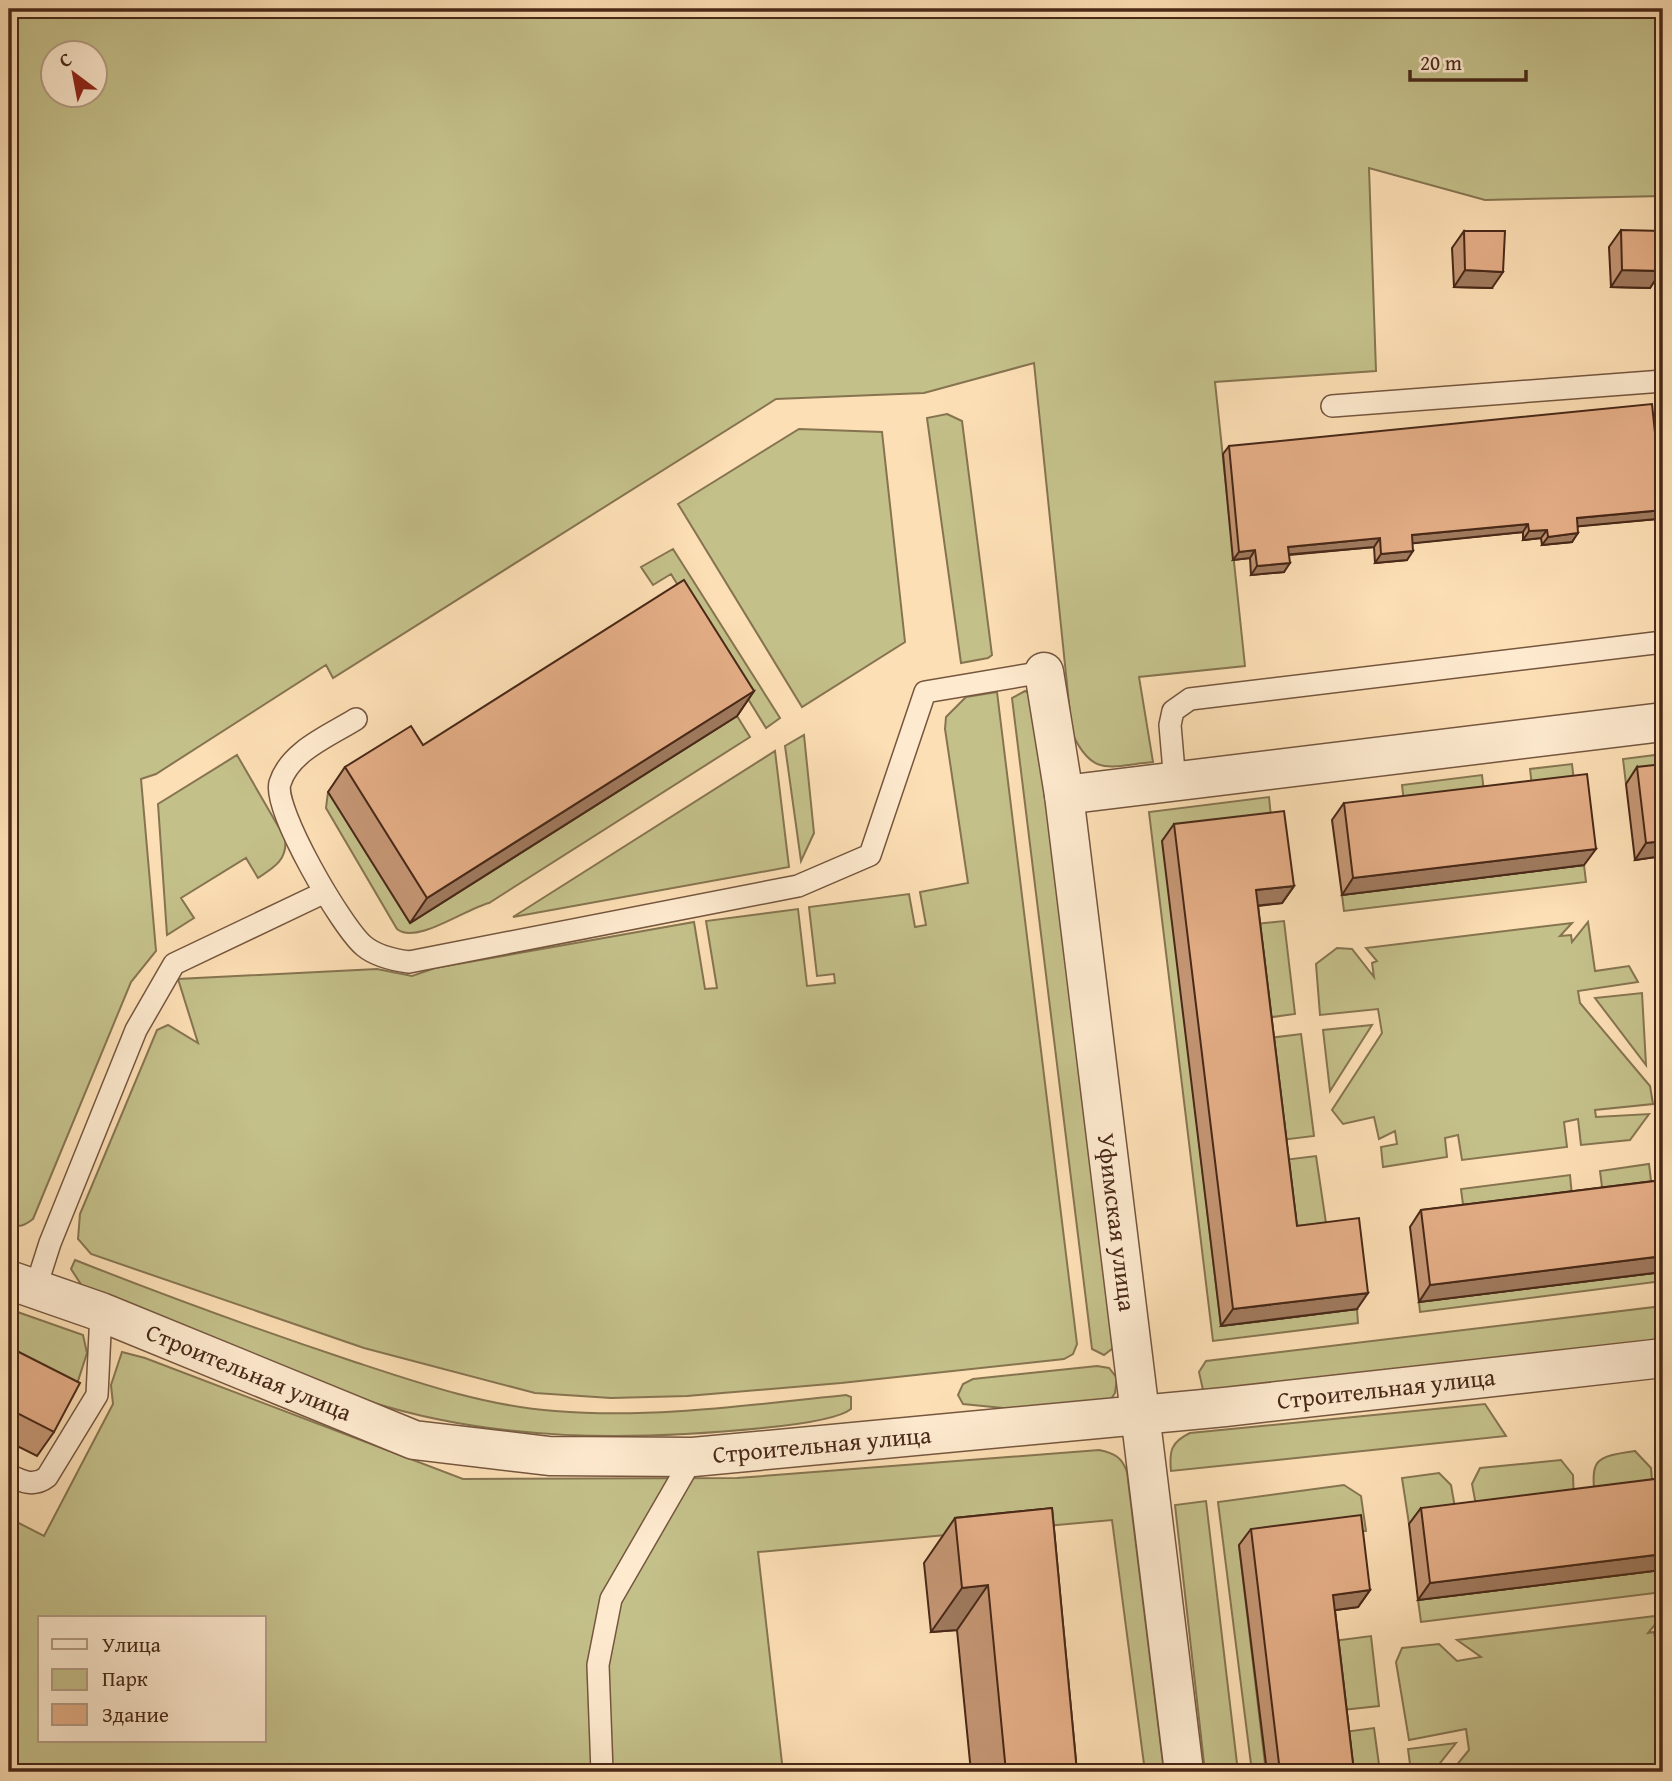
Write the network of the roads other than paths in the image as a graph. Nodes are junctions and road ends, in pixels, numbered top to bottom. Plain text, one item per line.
1 (1663, 381) edge
2 (1332, 406) dead end
3 (1663, 642) edge
4 (1044, 672) joint
5 (356, 719) dead end
6 (1663, 722) edge
7 (1175, 783) junction
8 (1064, 795) junction
9 (323, 893) junction
10 (22, 1285) edge
11 (101, 1312) junction
12 (1663, 1358) edge
13 (1138, 1416) junction
14 (694, 1457) junction
15 (9, 1475) edge
16 (602, 1772) edge
17 (1184, 1772) edge

1 - 2 lane
3 - 7 lane
4 - 8 street, Уфимская улица
4 - 9 lane
5 - 9 lane
6 - 7 street
7 - 8 street
8 - 13 street, Уфимская улица
9 - 10 lane
10 - 11 street, Строительная улица
11 - 14 street, Строительная улица
11 - 15 lane
12 - 13 street, Строительная улица
13 - 14 street, Строительная улица
13 - 17 street, Уфимская улица
14 - 16 lane

